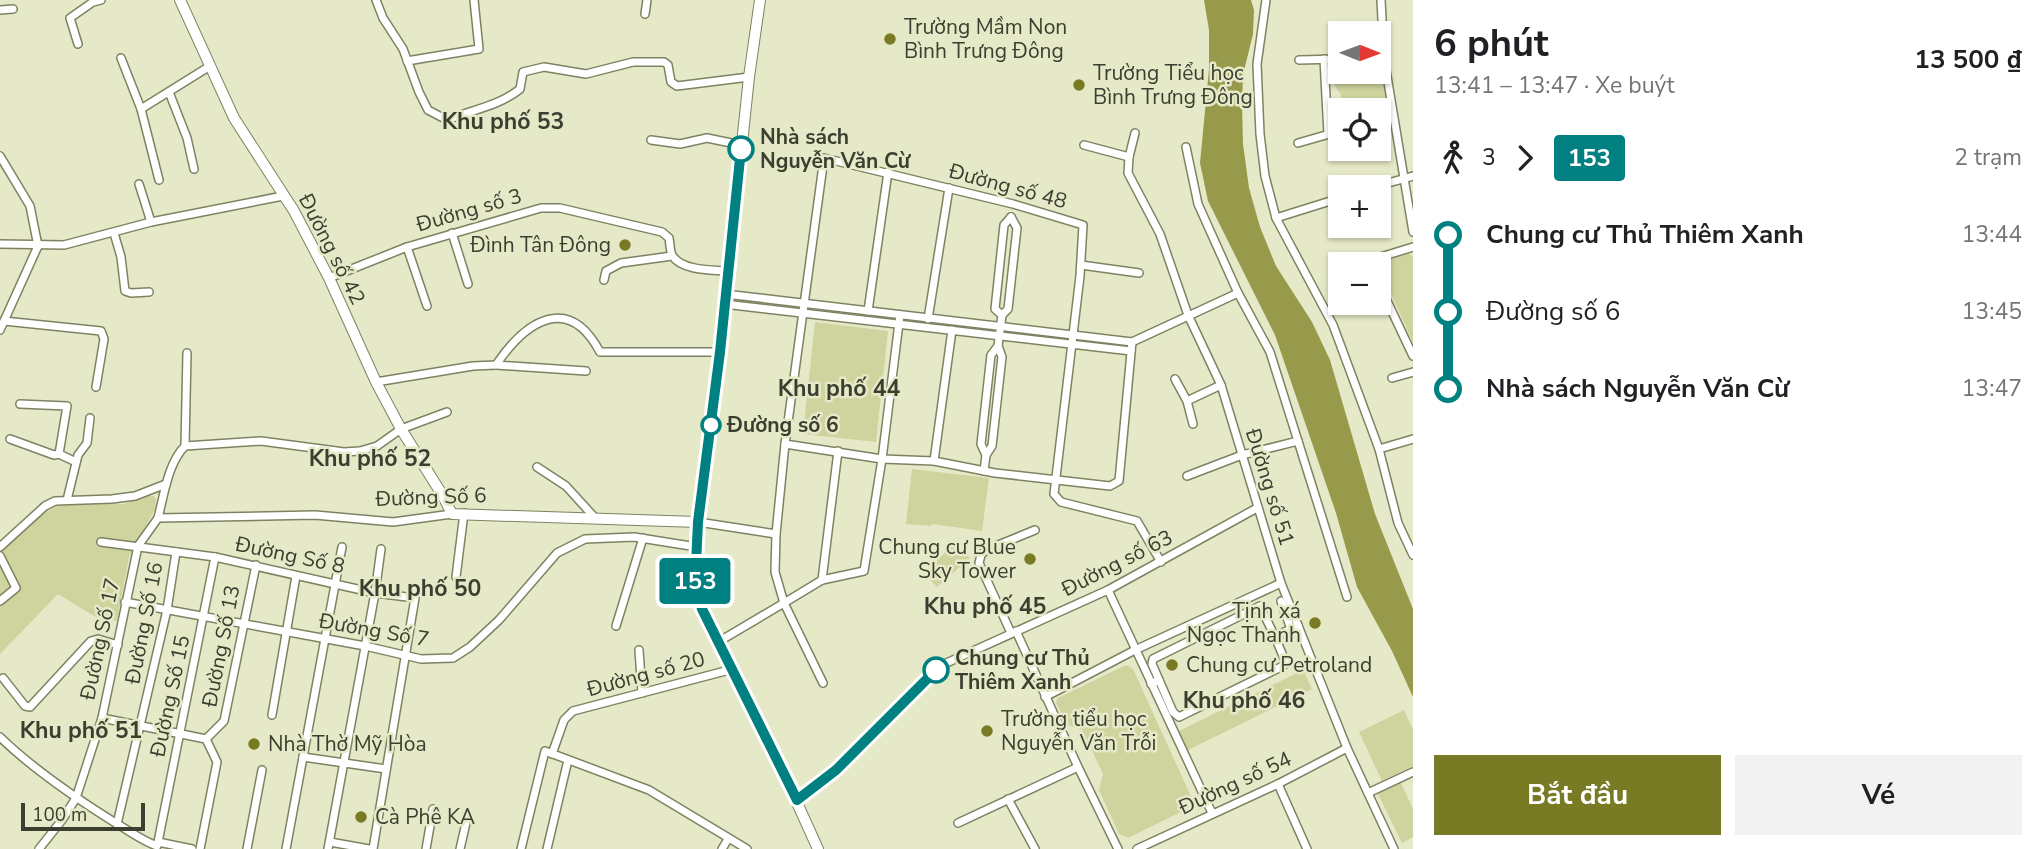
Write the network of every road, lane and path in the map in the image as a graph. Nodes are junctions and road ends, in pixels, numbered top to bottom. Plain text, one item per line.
1 (101, 0) edge
2 (180, 0) edge
3 (376, 0) edge
4 (474, 0) edge
5 (647, 0) edge
6 (760, 0) edge
7 (1266, 0) edge
8 (1381, 0) edge
9 (13, 9) dead end
10 (0, 10) edge
11 (645, 14) dead end
12 (1381, 21) edge
13 (78, 44) dead end
14 (121, 58) dead end
15 (1324, 59) junction
16 (1328, 59) edge
17 (1299, 60) dead end
18 (407, 61) junction
19 (210, 66) junction
20 (749, 76) junction
21 (1386, 84) edge
22 (169, 92) junction
23 (141, 109) junction
24 (1392, 116) joint
25 (1135, 133) dead end
26 (1328, 135) joint
27 (651, 140) dead end
28 (1298, 143) dead end
29 (741, 145) junction
30 (1084, 145) dead end
31 (1186, 147) dead end
32 (0, 156) edge
33 (1129, 157) junction
34 (194, 169) dead end
35 (888, 172) junction
36 (1413, 176) edge
37 (1403, 178) junction
38 (159, 180) dead end
39 (1391, 182) edge
40 (139, 184) dead end
41 (948, 188) junction
42 (283, 196) junction
43 (1328, 202) edge
44 (1013, 204) junction
45 (1011, 216) junction
46 (1276, 218) junction
47 (151, 222) junction
48 (1413, 232) edge
49 (114, 233) junction
50 (452, 233) junction
51 (0, 244) edge
52 (38, 246) junction
53 (407, 247) junction
54 (1413, 247) edge
55 (1391, 255) edge
56 (673, 256) junction
57 (1081, 265) junction
58 (728, 271) junction
59 (1139, 273) dead end
60 (329, 278) junction
61 (604, 280) dead end
62 (468, 284) dead end
63 (149, 292) dead end
64 (1238, 293) junction
65 (725, 299) junction
66 (803, 304) junction
67 (427, 306) dead end
68 (1391, 309) edge
69 (868, 311) junction
70 (802, 313) junction
71 (900, 315) junction
72 (1002, 316) junction
73 (1188, 316) junction
74 (928, 318) junction
75 (4, 321) junction
76 (899, 324) junction
77 (0, 330) edge
78 (952, 330) junction
79 (1000, 332) junction
80 (1072, 340) junction
81 (1131, 346) junction
82 (720, 352) junction
83 (187, 353) dead end
84 (1413, 356) edge
85 (496, 365) junction
86 (586, 371) dead end
87 (1413, 372) edge
88 (1392, 378) dead end
89 (1175, 379) dead end
90 (376, 382) junction
91 (1221, 386) junction
92 (96, 387) dead end
93 (1187, 401) junction
94 (20, 404) dead end
95 (447, 412) dead end
96 (90, 418) dead end
97 (1193, 424) dead end
98 (401, 429) junction
99 (10, 439) dead end
100 (1413, 439) edge
101 (1298, 440) junction
102 (785, 444) junction
103 (185, 446) junction
104 (1379, 449) junction
105 (838, 451) junction
106 (59, 454) junction
107 (1242, 455) junction
108 (882, 459) junction
109 (934, 461) junction
110 (76, 462) junction
111 (537, 467) dead end
112 (984, 471) junction
113 (1187, 476) dead end
114 (1056, 480) junction
115 (166, 484) junction
116 (67, 500) junction
117 (1257, 508) junction
118 (464, 513) junction
119 (452, 514) junction
120 (158, 518) junction
121 (597, 519) junction
122 (698, 522) junction
123 (1035, 530) dead end
124 (776, 534) junction
125 (643, 538) junction
126 (101, 542) dead end
127 (138, 546) junction
128 (0, 547) edge
129 (342, 547) dead end
130 (697, 547) junction
131 (381, 550) dead end
132 (176, 552) junction
133 (1413, 555) edge
134 (0, 556) edge
135 (215, 557) junction
136 (1161, 562) junction
137 (256, 565) junction
138 (296, 576) junction
139 (456, 577) dead end
140 (822, 580) junction
141 (335, 583) junction
142 (1282, 583) junction
143 (1108, 590) junction
144 (375, 593) junction
145 (1347, 597) dead end
146 (0, 601) edge
147 (1281, 601) dead end
148 (125, 602) junction
149 (784, 603) junction
150 (167, 610) junction
151 (204, 616) junction
152 (1200, 621) junction
153 (243, 625) junction
154 (616, 626) dead end
155 (1295, 627) junction
156 (285, 631) junction
157 (1013, 632) junction
158 (1205, 633) junction
159 (1275, 637) junction
160 (325, 639) junction
161 (718, 642) junction
162 (118, 645) junction
163 (365, 646) junction
164 (639, 650) dead end
165 (1135, 650) junction
166 (405, 654) junction
167 (733, 669) junction
168 (3, 678) dead end
169 (1155, 682) junction
170 (823, 683) dead end
171 (642, 693) junction
172 (1045, 697) junction
173 (272, 715) dead end
174 (102, 718) junction
175 (141, 726) junction
176 (180, 734) junction
177 (0, 737) edge
178 (206, 739) junction
179 (1347, 748) junction
180 (552, 754) junction
181 (303, 757) junction
182 (569, 760) junction
183 (343, 764) junction
184 (1078, 767) junction
185 (262, 769) dead end
186 (386, 769) junction
187 (1413, 772) edge
188 (1278, 784) junction
189 (1368, 793) junction
190 (76, 799) junction
191 (1008, 799) junction
192 (797, 800) junction
193 (433, 808) dead end
194 (1212, 813) junction
195 (466, 823) dead end
196 (958, 823) dead end
197 (117, 824) junction
198 (728, 839) junction
199 (329, 845) edge
200 (157, 846) edge
201 (39, 849) edge
202 (192, 849) edge
203 (201, 849) edge
204 (247, 849) edge
205 (286, 849) edge
206 (371, 849) edge
207 (426, 849) edge
208 (460, 849) edge
209 (522, 849) edge
210 (547, 849) edge
211 (722, 849) edge
212 (747, 849) edge
213 (818, 849) edge
214 (1035, 849) edge
215 (1118, 849) edge
216 (1137, 849) edge
217 (1307, 849) edge
218 (1394, 849) edge

1 - 13 street
2 - 19 main road, Đường số 42
3 - 18 street
4 - 18 street
5 - 11 street
6 - 20 main road
7 - 46 street
8 - 12 street
9 - 10 street
14 - 23 street
15 - 16 street
15 - 17 street
15 - 26 street
18 - 20 street
19 - 22 street
19 - 42 main road, Đường số 42
20 - 29 main road
21 - 24 street
22 - 23 street
22 - 34 street
23 - 38 street
24 - 37 street
25 - 33 street, Đường số 51
26 - 28 street
27 - 29 street
29 - 58 main road
30 - 33 street
31 - 64 street
32 - 52 street
33 - 73 street, Đường số 51
35 - 41 street, Đường số 48
35 - 66 street, Đường số 48
35 - 69 street
36 - 37 street
37 - 39 street
37 - 48 street
40 - 47 street
41 - 44 street, Đường số 48
41 - 74 street
42 - 47 street
42 - 60 main road, Đường số 42
43 - 46 street
44 - 45 street
44 - 57 street, Đường số 48
45 - 72 street
45 - 72 street
46 - 104 street
47 - 49 street
49 - 52 street
49 - 63 street
50 - 53 street, Đường số 3
50 - 56 street, Đường số 3
50 - 62 street
51 - 52 street
52 - 75 street
53 - 60 street, Đường số 3
53 - 67 street
54 - 55 street
56 - 58 street
56 - 61 street
57 - 59 street
57 - 80 street, Đường số 48
58 - 65 main road
60 - 90 main road, Đường số 42
64 - 73 street
64 - 101 street
65 - 66 street
65 - 70 street
65 - 82 main road
66 - 69 street
66 - 70 street
68 - 84 street
69 - 71 street
70 - 76 street
70 - 102 street
71 - 74 street
71 - 76 street
72 - 79 street
73 - 81 street
73 - 91 street, Đường số 51
74 - 79 street
75 - 77 street
75 - 92 street
76 - 78 street
76 - 108 street
78 - 79 street
78 - 109 street
79 - 80 street
79 - 112 street
80 - 81 street
80 - 114 street, Đường số 48
81 - 114 street
82 - 85 street
82 - 122 main road
83 - 103 street
85 - 86 street
85 - 90 street
87 - 88 street
89 - 93 street
90 - 98 main road, Đường số 42
91 - 93 street
91 - 107 street, Đường số 51
93 - 97 street
94 - 106 street
95 - 98 street
96 - 110 street
98 - 103 street
98 - 119 main road, Đường số 42
99 - 106 street
100 - 104 street
101 - 107 street
101 - 145 street
102 - 105 street
102 - 124 street
103 - 115 street
104 - 133 street
105 - 108 street
105 - 140 street
106 - 110 street
107 - 113 street
107 - 117 street, Đường số 51
108 - 109 street
108 - 140 street
109 - 112 street
110 - 116 street
111 - 121 street
112 - 114 street
114 - 136 street, Đường số 48
115 - 116 street
115 - 120 street
116 - 128 street
117 - 136 street, Đường số 63
117 - 142 street, Đường số 51
118 - 119 main road, Đường Số 6
118 - 121 main road, Đường Số 6
118 - 139 street
119 - 120 street, Đường Số 6
120 - 127 street
121 - 122 main road, Đường Số 6
122 - 124 street
122 - 130 main road
123 - 157 street
124 - 149 street
125 - 130 street, Đường Số 7
125 - 154 street
125 - 166 street, Đường Số 7
126 - 127 street, Đường Số 8
127 - 132 street, Đường Số 8
127 - 148 street, Đường Số 17
129 - 141 street
130 - 161 main road
131 - 144 street
132 - 135 street, Đường Số 8
132 - 150 street, Đường Số 16
134 - 146 street
135 - 137 street, Đường Số 8
135 - 151 street, Đường Số 15
136 - 143 street, Đường số 63
137 - 138 street, Đường Số 8
137 - 153 street, Đường Số 13
138 - 141 street, Đường Số 8
138 - 156 street
140 - 149 street
141 - 144 street, Đường Số 8
141 - 160 street
142 - 152 street
142 - 155 street, Đường số 51
143 - 157 street, Đường số 63
143 - 165 street
144 - 163 street
144 - 166 street, Đường Số 8
147 - 155 street
148 - 150 street, Đường Số 7
148 - 162 street, Đường Số 17
149 - 161 street
149 - 170 street
150 - 151 street, Đường Số 7
150 - 175 street, Đường Số 16
151 - 153 street, Đường Số 7
151 - 176 street, Đường Số 15
152 - 158 street
152 - 165 street
153 - 156 street, Đường Số 7
153 - 178 street, Đường Số 13
155 - 159 street
155 - 179 street, Đường số 51
156 - 160 street, Đường Số 7
156 - 173 street
157 - 172 street
157 - 192 street, Đường số 63
158 - 159 street
158 - 169 street
159 - 169 street
160 - 163 street, Đường Số 7
160 - 181 street
161 - 167 main road
162 - 168 street
162 - 174 street, Đường Số 17
163 - 166 street, Đường Số 7
163 - 183 street
164 - 171 street
165 - 169 street
165 - 172 street
166 - 186 street
167 - 171 street, Đường số 20
167 - 192 main road
169 - 194 street
171 - 180 street, Đường số 20
172 - 184 street
174 - 175 street
174 - 190 street, Đường Số 17
175 - 176 street
175 - 197 street, Đường Số 16
176 - 178 street
176 - 200 street, Đường Số 15
177 - 190 street
178 - 203 street
179 - 188 street, Đường số 54
179 - 189 street, Đường số 51
180 - 182 street
180 - 209 street, Đường số 20
181 - 183 street
181 - 205 street
182 - 198 street
182 - 210 street
183 - 186 street
183 - 199 street
184 - 191 street
184 - 215 street
185 - 204 street
186 - 206 street
187 - 189 street
188 - 194 street, Đường số 54
188 - 217 street
189 - 218 street, Đường số 51
190 - 197 street
190 - 201 street, Đường Số 17
191 - 196 street
191 - 214 street
192 - 213 main road
193 - 207 street
194 - 216 street, Đường số 54
195 - 208 street
197 - 200 street
198 - 211 street
198 - 212 street
199 - 206 street
200 - 202 street

